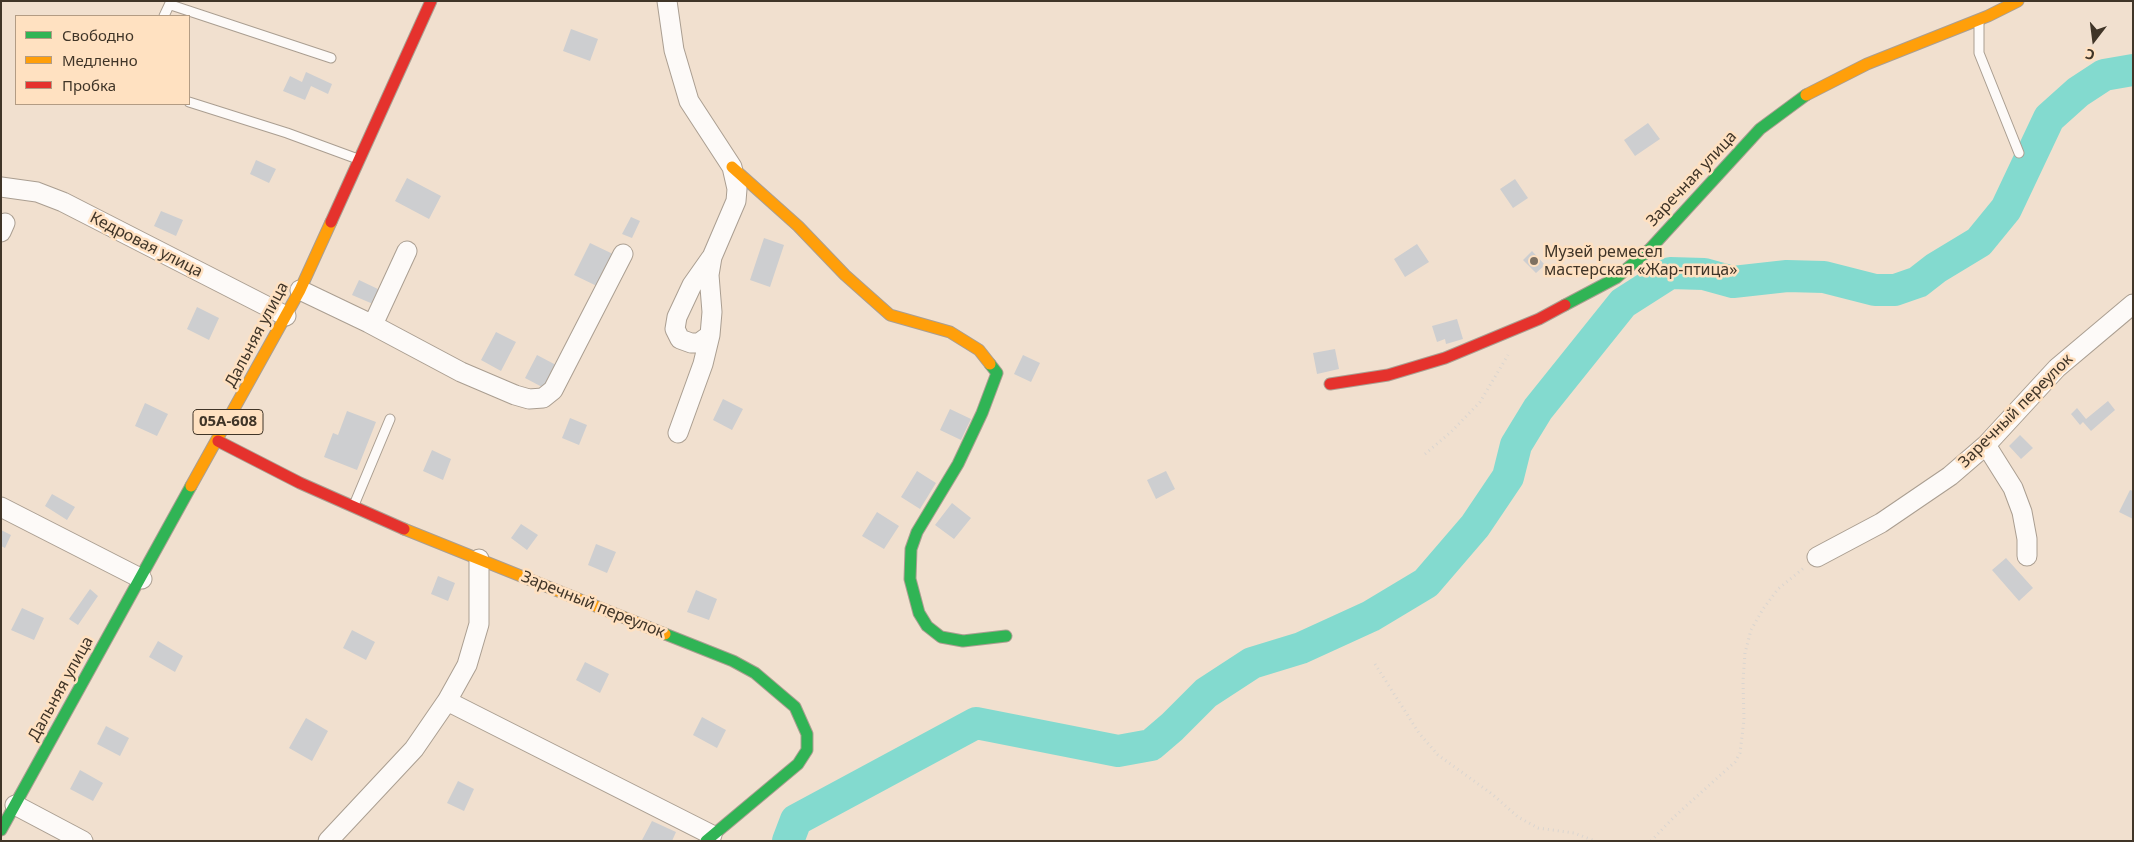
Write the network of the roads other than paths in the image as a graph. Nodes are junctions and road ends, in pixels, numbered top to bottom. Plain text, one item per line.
1 (431, 1) edge
2 (667, 1) edge
3 (2018, 1) edge
4 (171, 3) edge
5 (165, 15) edge
6 (1979, 19) junction
7 (331, 58) dead end
8 (190, 102) edge
9 (2019, 153) dead end
10 (358, 159) junction
11 (732, 167) junction
12 (1, 188) edge
13 (407, 251) dead end
14 (623, 254) dead end
15 (712, 257) junction
16 (300, 290) junction
17 (2133, 304) edge
18 (286, 316) junction
19 (369, 323) junction
20 (710, 335) junction
21 (1330, 384) dead end
22 (390, 419) dead end
23 (678, 433) dead end
24 (218, 441) junction
25 (1986, 445) junction
26 (353, 507) junction
27 (1, 508) edge
28 (2027, 556) dead end
29 (1817, 557) road end
30 (478, 559) junction
31 (142, 579) junction
32 (1006, 636) dead end
33 (448, 701) junction
34 (15, 805) junction
35 (1, 830) edge
36 (709, 838) edge
37 (83, 841) edge
38 (328, 841) edge

1 - 10 main road, Дальняя улица / 05А-608
2 - 11 street
3 - 6 main road, Заречная улица
4 - 5 lane
4 - 7 lane
6 - 9 lane
6 - 21 main road, Заречная улица
8 - 10 lane
10 - 16 main road, Дальняя улица / 05А-608
11 - 15 street
11 - 32 main road
12 - 18 street, Кедровая улица
13 - 19 street
14 - 19 street
15 - 20 street
15 - 20 street
16 - 18 main road, Дальняя улица / 05А-608
16 - 19 street
17 - 25 street, Заречный переулок
18 - 24 main road, Дальняя улица / 05А-608
20 - 23 street
22 - 26 lane
24 - 26 main road, Заречный переулок
24 - 31 main road, Дальняя улица / 05А-608
25 - 28 street
25 - 29 street, Заречный переулок
26 - 30 main road, Заречный переулок
27 - 31 street
30 - 33 street
30 - 36 main road, Заречный переулок
31 - 34 main road, Дальняя улица / 05А-608
33 - 36 street
33 - 38 street
34 - 35 main road, Дальняя улица / 05А-608
34 - 37 street

